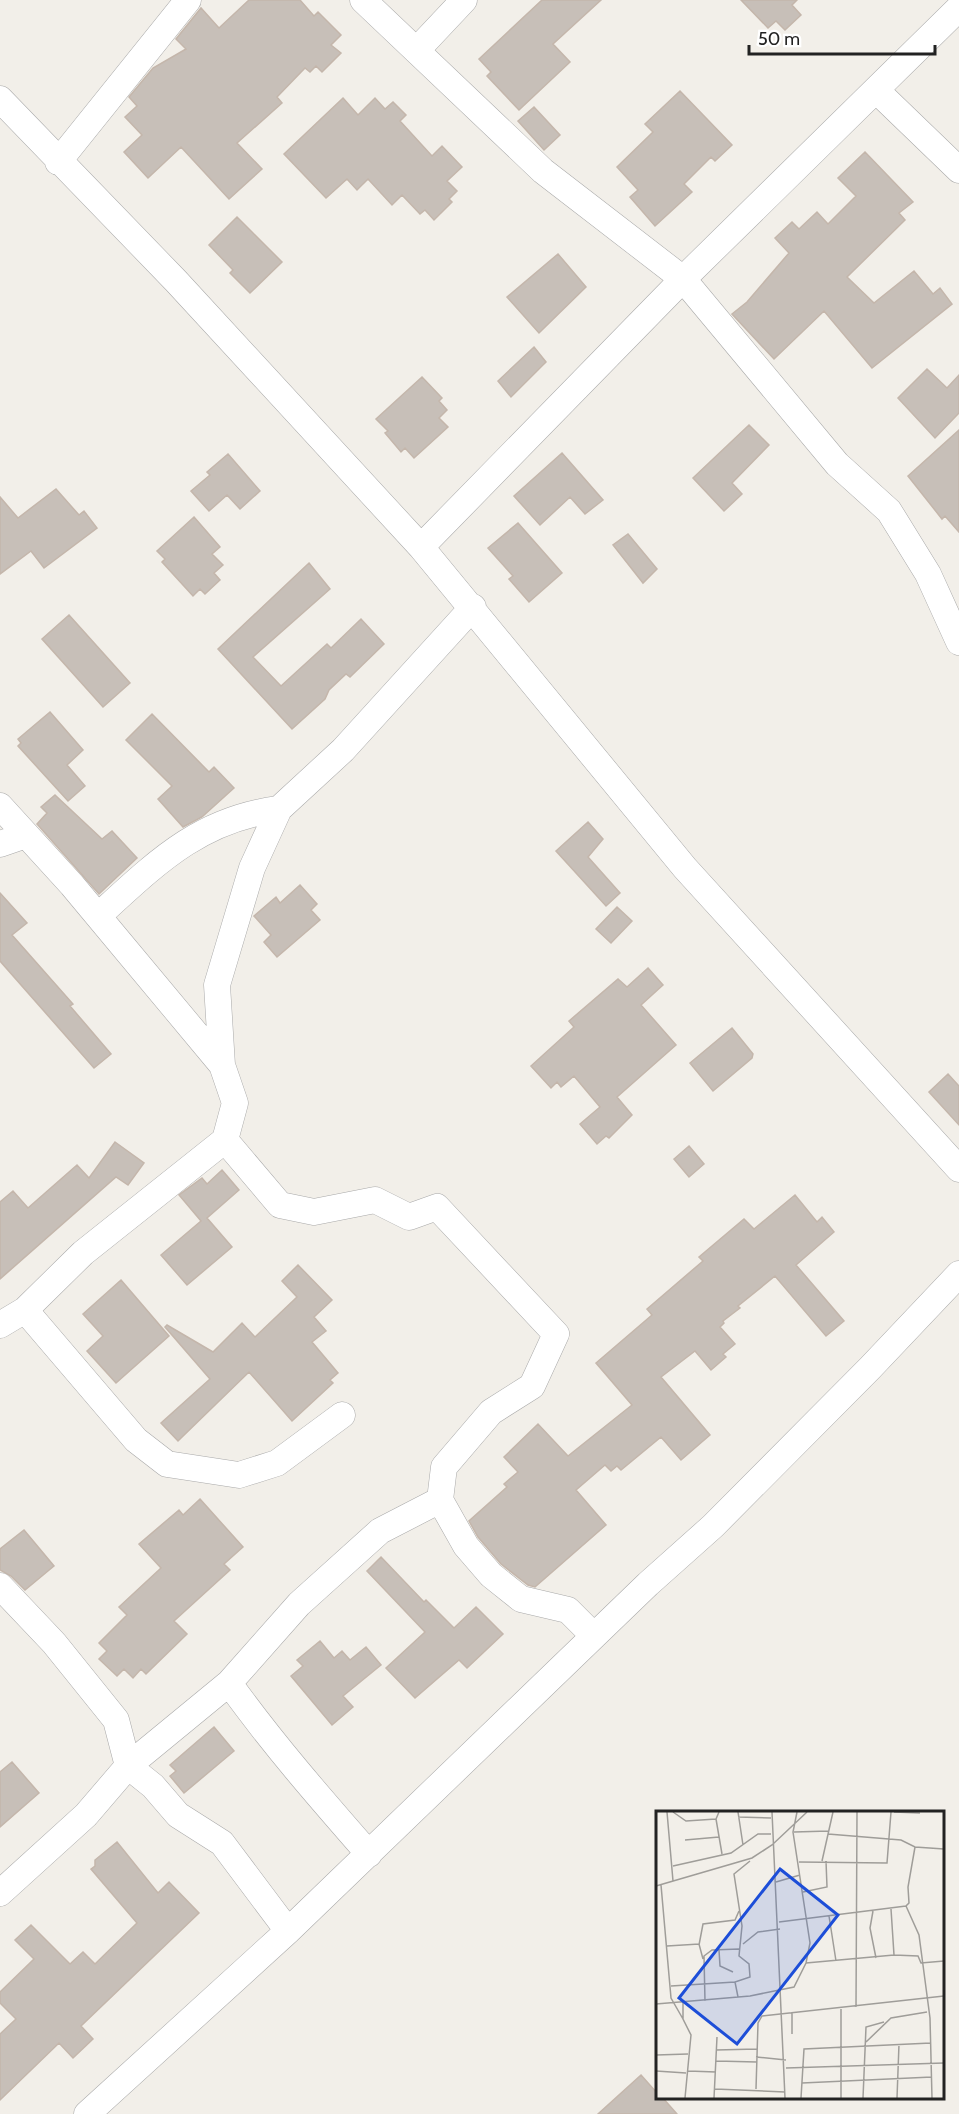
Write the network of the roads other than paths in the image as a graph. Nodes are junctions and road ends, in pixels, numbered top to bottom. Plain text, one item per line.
1 (188, 0) edge
2 (363, 0) edge
3 (464, 0) edge
4 (959, 8) edge
5 (417, 50) junction
6 (876, 90) junction
7 (0, 99) edge
8 (58, 162) junction
9 (959, 170) edge
10 (683, 279) junction
11 (421, 547) junction
12 (473, 607) junction
13 (959, 642) edge
14 (0, 806) edge
15 (279, 809) junction
16 (26, 835) junction
17 (0, 844) edge
18 (98, 916) junction
19 (222, 1065) junction
20 (225, 1140) junction
21 (959, 1169) edge
22 (959, 1274) edge
23 (25, 1310) junction
24 (0, 1325) edge
25 (342, 1416) dead end
26 (440, 1500) junction
27 (0, 1586) edge
28 (594, 1636) junction
29 (230, 1683) junction
30 (128, 1766) junction
31 (369, 1854) junction
32 (0, 1893) edge
33 (288, 1931) junction
34 (87, 2114) edge

1 - 8 street
2 - 5 street
3 - 5 street
4 - 6 street
5 - 10 street
6 - 9 street
6 - 10 street
7 - 8 street
8 - 11 street
10 - 11 street
10 - 13 street
11 - 12 street
12 - 15 street
12 - 21 street
14 - 16 street
15 - 18 street
15 - 19 street
16 - 17 street
16 - 18 street
18 - 19 street
19 - 20 street
20 - 23 street
20 - 26 street
22 - 28 street
23 - 24 street
23 - 25 street
26 - 28 street
26 - 29 street
27 - 30 street
28 - 31 street
29 - 30 street
29 - 31 street
30 - 32 street
30 - 33 street
31 - 33 street
33 - 34 street

